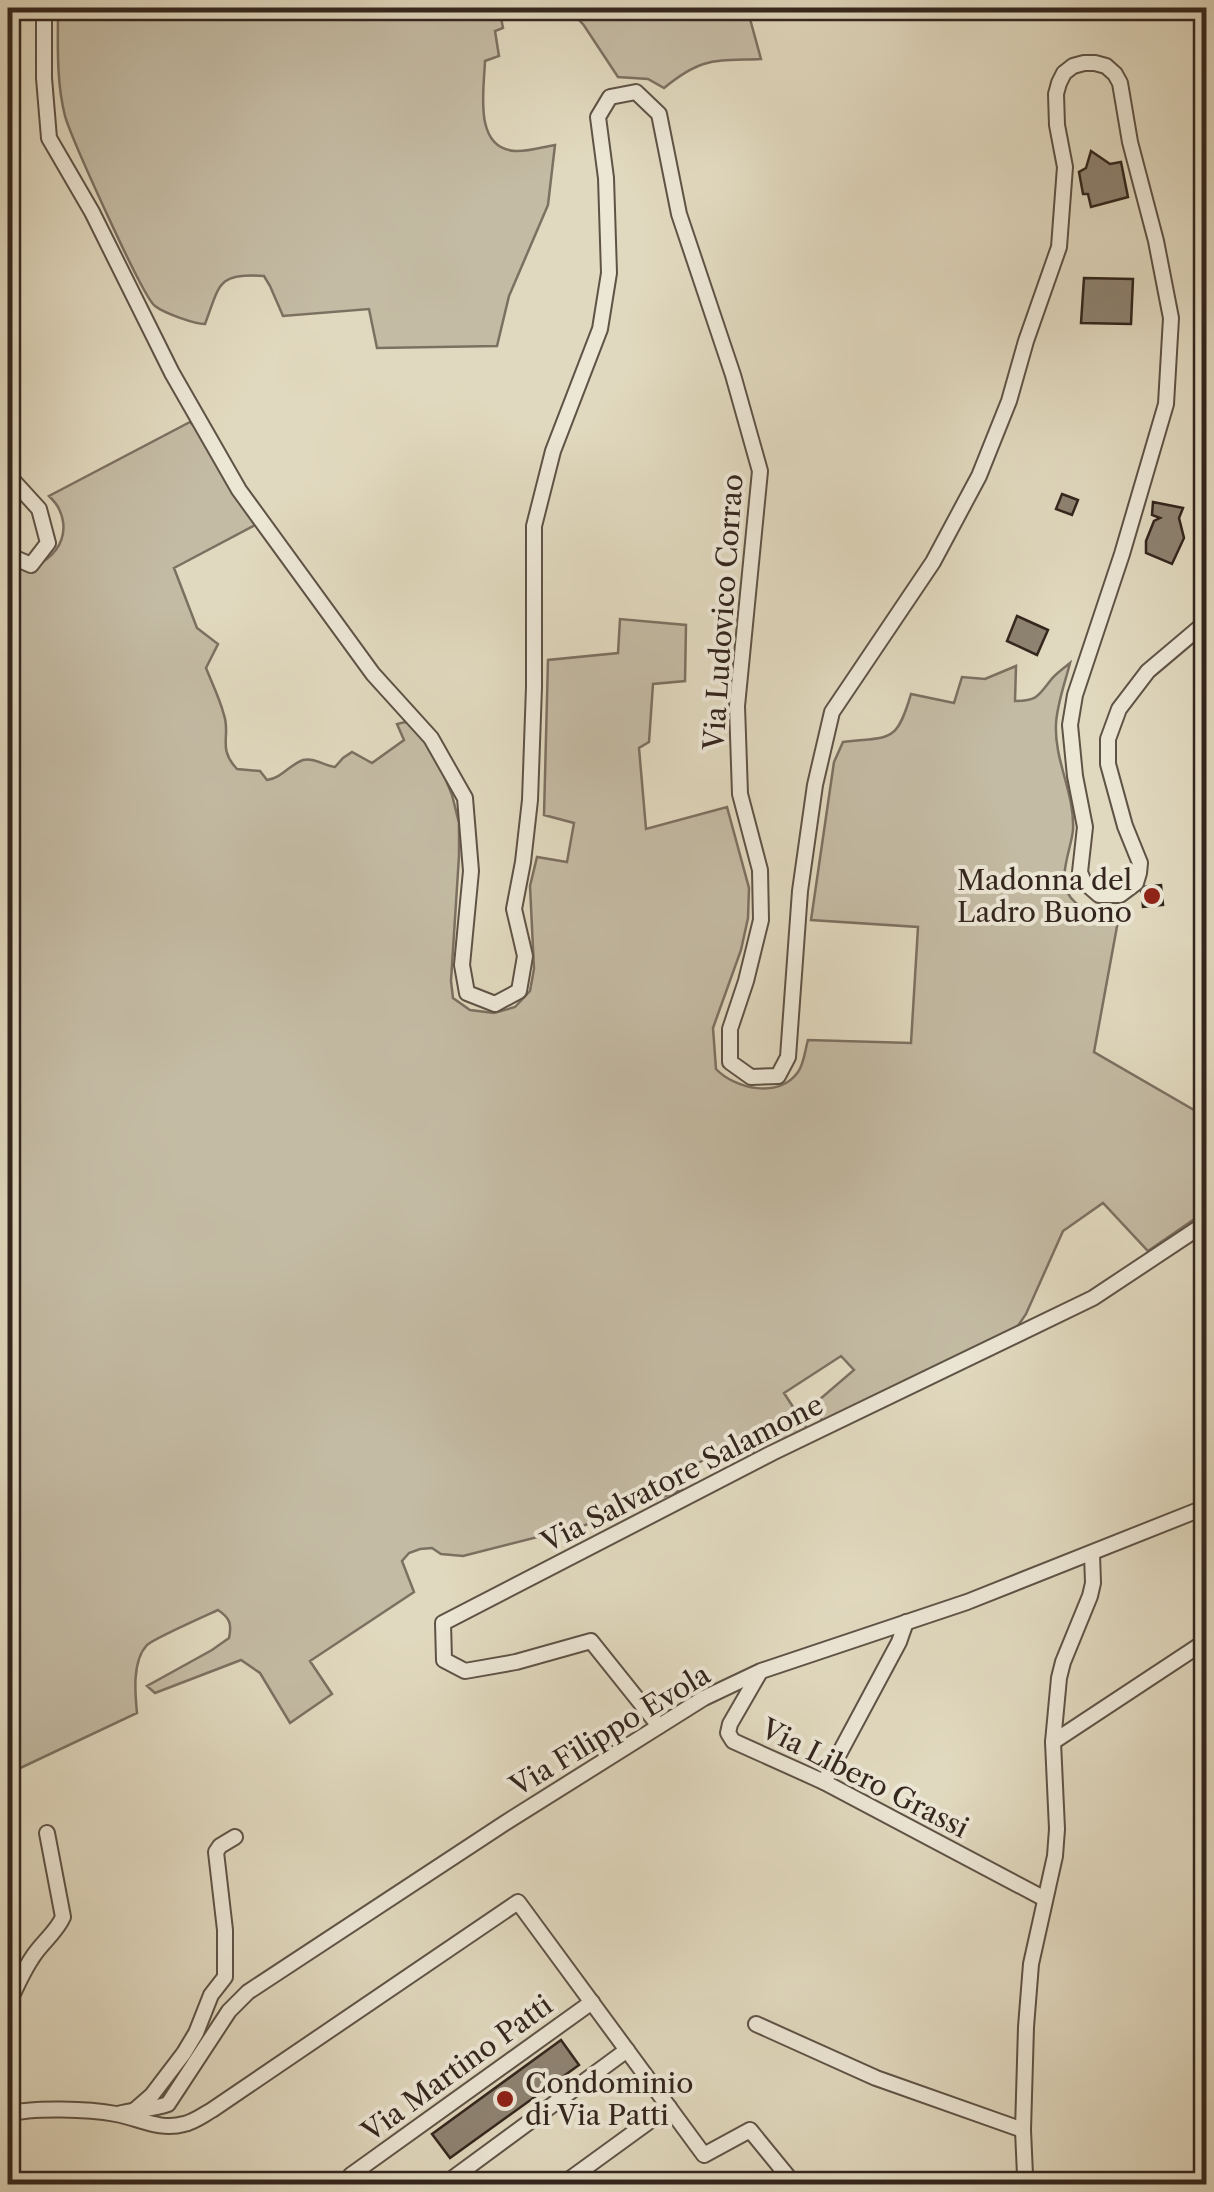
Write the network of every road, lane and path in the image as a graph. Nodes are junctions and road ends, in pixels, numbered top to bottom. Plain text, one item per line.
1 (44, 8) edge
2 (8, 474) edge
3 (8, 555) edge
4 (1206, 622) edge
5 (1206, 1223) edge
6 (1206, 1508) edge
7 (1092, 1554) junction
8 (906, 1622) junction
9 (1206, 1641) edge
10 (761, 1671) junction
11 (658, 1726) junction
12 (1053, 1742) junction
13 (824, 1782) junction
14 (47, 1833) dead end
15 (236, 1837) dead end
16 (1046, 1898) junction
17 (592, 2002) junction
18 (8, 2004) edge
19 (756, 2024) dead end
20 (627, 2050) junction
21 (669, 2107) junction
22 (136, 2109) junction
23 (118, 2114) junction
24 (11, 2115) edge
25 (1023, 2130) junction
26 (366, 2184) edge
27 (444, 2184) edge
28 (563, 2184) edge
29 (794, 2184) edge
30 (1029, 2184) edge

1 - 4 street, Via Ludovico Corrao
2 - 3 street
5 - 11 street, Via Salvatore Salamone
6 - 7 street, Via Filippo Evola
7 - 8 street, Via Filippo Evola
7 - 12 street
8 - 10 street, Via Filippo Evola
8 - 13 street
9 - 12 street
10 - 11 street, Via Filippo Evola
10 - 13 street, Via Libero Grassi
11 - 22 street, Via Filippo Evola
12 - 16 street
13 - 16 street, Via Libero Grassi
14 - 18 street
15 - 22 street
16 - 25 street
17 - 20 street
17 - 23 street
17 - 26 street, Via Martino Patti
19 - 25 street
20 - 21 street
20 - 27 street
21 - 28 street
21 - 29 street
22 - 23 street, Via Filippo Evola
23 - 24 street
25 - 30 street

